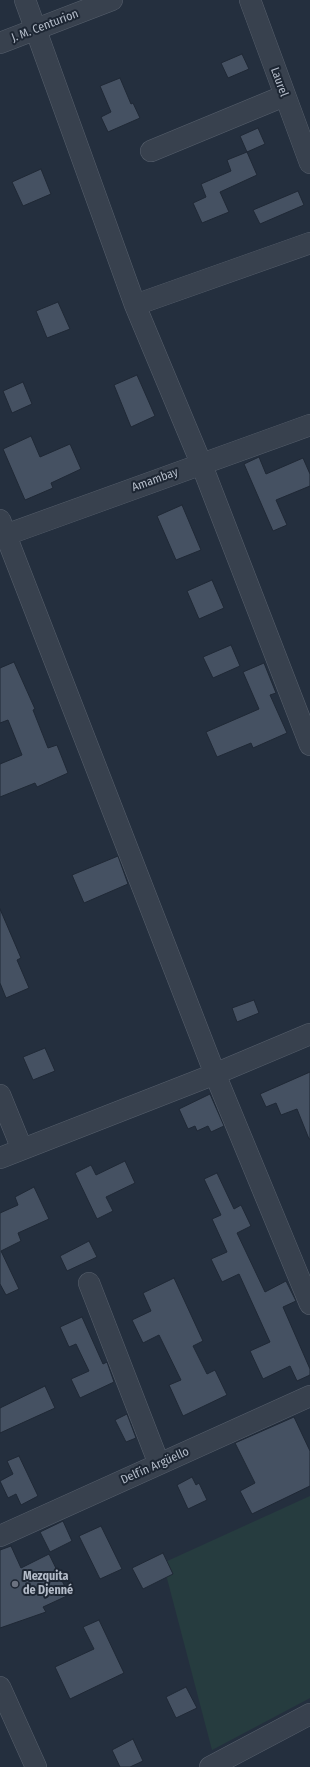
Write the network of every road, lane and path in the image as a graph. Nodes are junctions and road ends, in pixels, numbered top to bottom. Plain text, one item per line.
1 (25, 0) edge
2 (112, 0) edge
3 (250, 0) edge
4 (35, 29) junction
5 (0, 44) edge
6 (284, 96) junction
7 (151, 151) dead end
8 (310, 163) edge
9 (310, 243) edge
10 (135, 305) junction
11 (310, 425) edge
12 (201, 463) junction
13 (2, 530) edge
14 (310, 745) edge
15 (310, 1034) edge
16 (215, 1074) junction
17 (0, 1095) edge
18 (22, 1149) junction
19 (0, 1158) edge
20 (89, 1283) dead end
21 (310, 1304) edge
22 (310, 1396) edge
23 (159, 1464) junction
24 (0, 1536) edge
25 (0, 1687) edge
26 (310, 1714) edge
27 (36, 1767) edge
28 (210, 1767) edge

1 - 4 street
2 - 4 street, J. M. Centurion
3 - 6 street, Laurel
4 - 5 street, J. M. Centurion
4 - 10 street
6 - 7 street
6 - 8 street, Laurel
9 - 10 street
10 - 12 street
11 - 12 street, Amambay
12 - 13 street, Amambay
12 - 14 street
13 - 16 street
15 - 16 street
16 - 18 street
16 - 21 street
17 - 18 street
18 - 19 street
20 - 23 street
22 - 23 street, Delfín Argüello
23 - 24 street, Delfín Argüello
25 - 27 street
26 - 28 street

